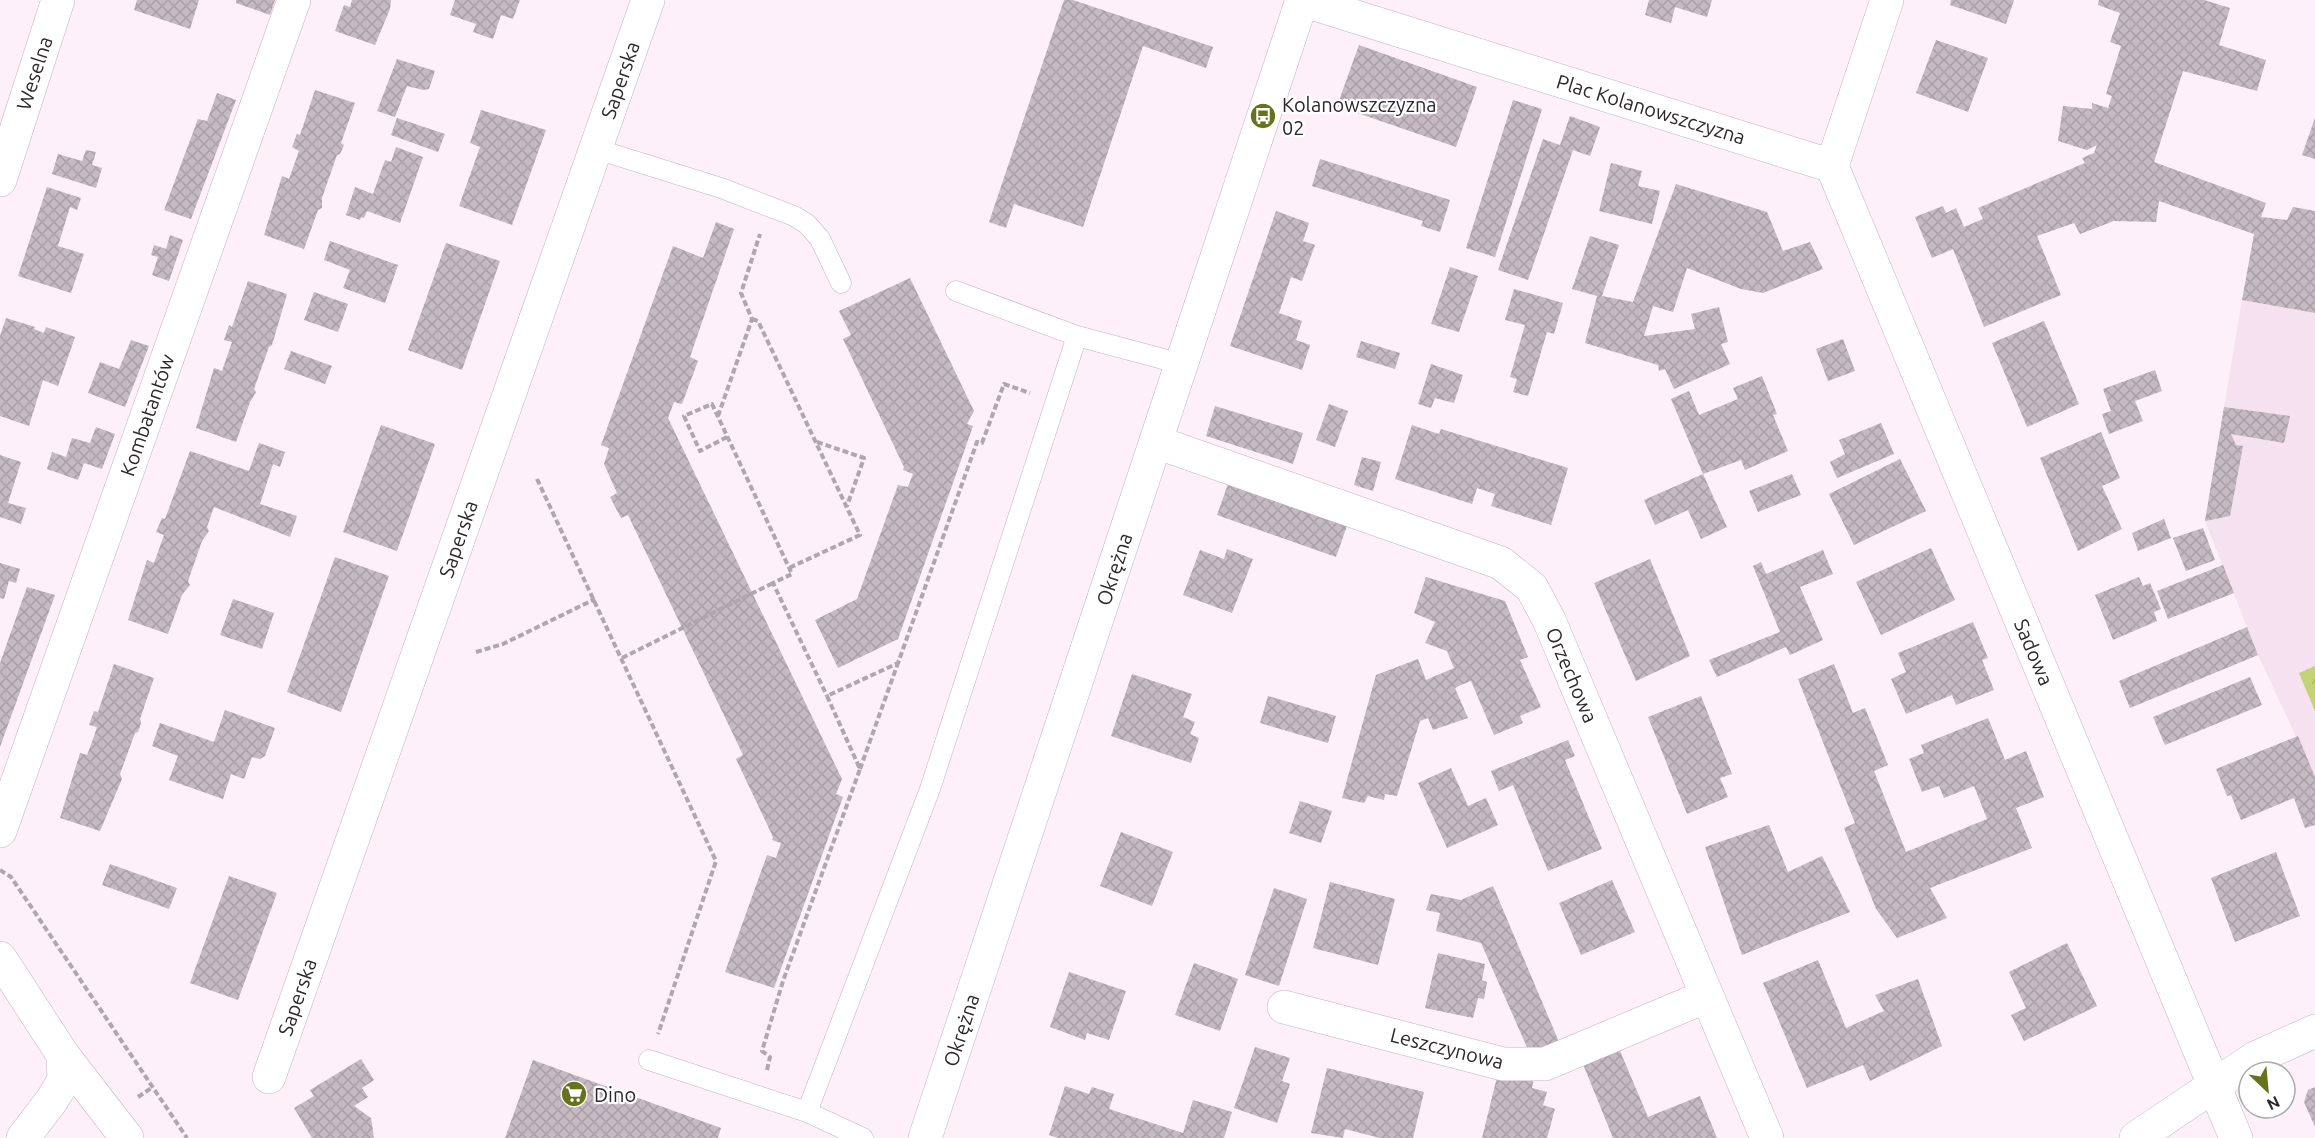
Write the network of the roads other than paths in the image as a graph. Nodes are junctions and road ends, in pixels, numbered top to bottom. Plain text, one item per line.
1 (58, 0) edge
2 (294, 0) edge
3 (648, 0) edge
4 (1302, 0) edge
5 (1887, 0) edge
6 (596, 148) junction
7 (1832, 166) junction
8 (0, 180) edge
9 (841, 283) dead end
10 (956, 291) dead end
11 (1077, 336) junction
12 (1182, 364) junction
13 (1156, 442) junction
14 (0, 831) edge
15 (0, 958) edge
16 (1707, 996) junction
17 (1284, 1007) dead end
18 (2315, 1031) edge
19 (63, 1055) junction
20 (649, 1060) road end
21 (268, 1077) dead end
22 (2214, 1084) junction
23 (807, 1112) junction
24 (23, 1138) edge
25 (127, 1138) edge
26 (863, 1138) edge
27 (925, 1138) edge
28 (1767, 1138) edge
29 (2136, 1138) edge
30 (2236, 1138) edge

1 - 8 street, Weselna
2 - 14 street, Kombatantów
3 - 6 street, Saperska
4 - 7 street, Plac Kolanowszczyzna
4 - 12 street, Okrężna
5 - 7 street
6 - 9 lane
6 - 21 street, Saperska
7 - 22 street, Sadowa
10 - 11 lane
11 - 12 lane
11 - 23 lane
12 - 13 street, Okrężna
13 - 16 street, Orzechowa
13 - 27 street, Okrężna
15 - 19 street
16 - 17 street, Leszczynowa
16 - 28 street, Orzechowa
18 - 22 street
19 - 24 street
19 - 25 street
20 - 23 lane
22 - 29 street
22 - 30 street, Sadowa
23 - 26 lane

